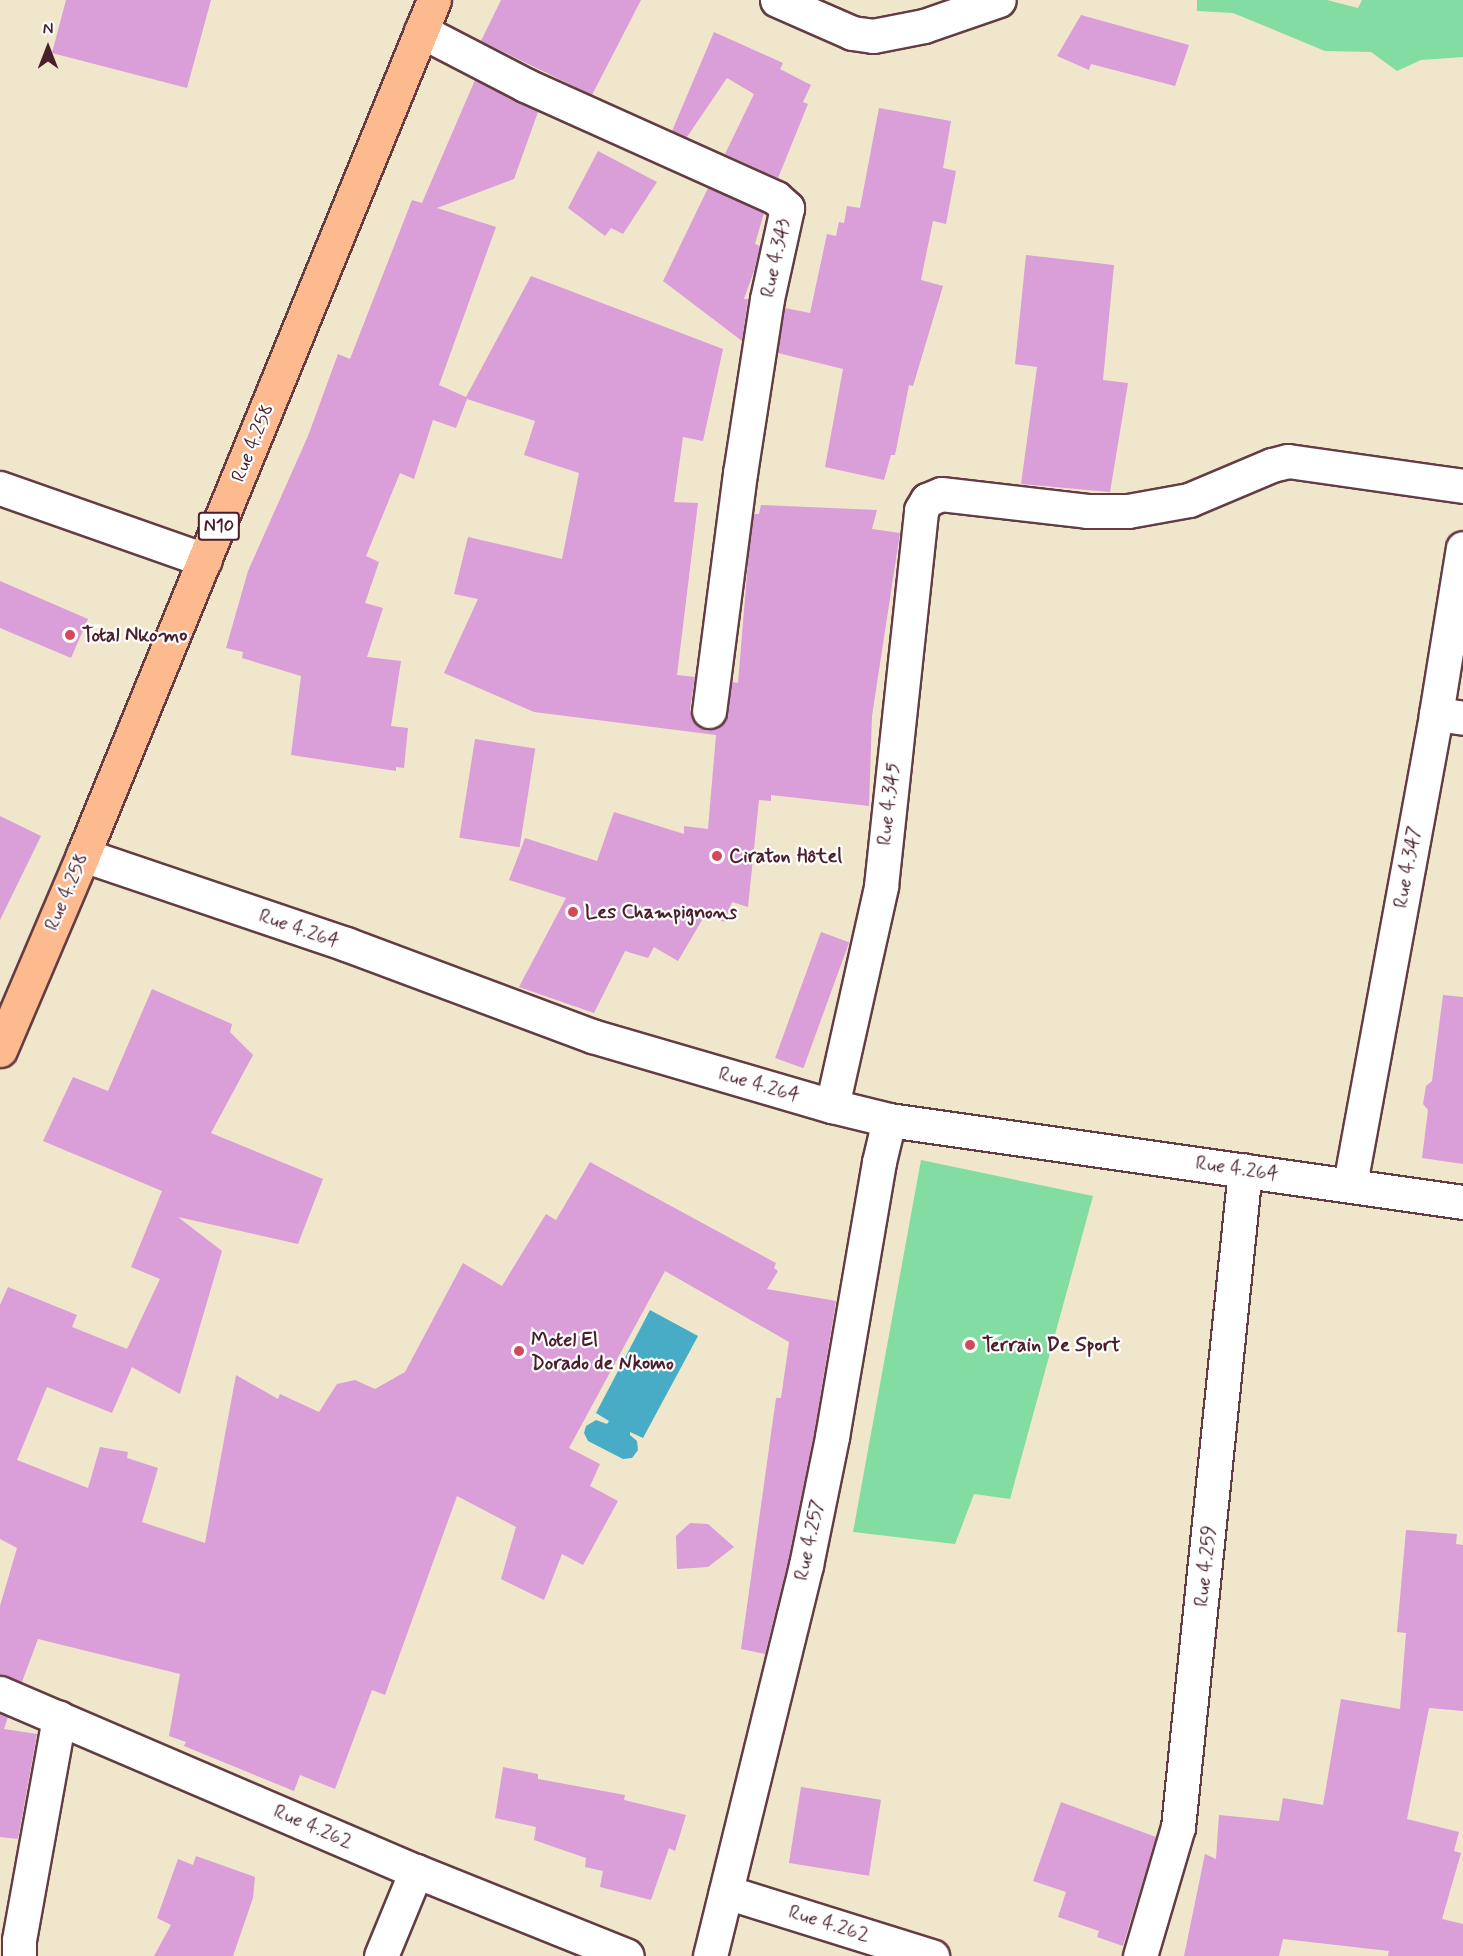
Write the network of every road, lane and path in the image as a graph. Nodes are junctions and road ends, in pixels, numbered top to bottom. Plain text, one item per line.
1 (434, 0) edge
2 (777, 0) edge
3 (999, 0) edge
4 (421, 31) junction
5 (1463, 486) edge
6 (0, 488) edge
7 (1463, 548) edge
8 (205, 560) junction
9 (709, 711) dead end
10 (1450, 716) edge
11 (83, 855) junction
12 (0, 1050) edge
13 (832, 1106) junction
14 (889, 1120) junction
15 (1245, 1170) junction
16 (1350, 1184) junction
17 (1463, 1202) edge
18 (0, 1693) edge
19 (59, 1718) junction
20 (416, 1871) junction
21 (726, 1892) junction
22 (19, 1956) edge
23 (381, 1956) edge
24 (627, 1956) edge
25 (710, 1956) edge
26 (932, 1956) edge
27 (1140, 1956) edge

1 - 4 highway, Rue 4.258 / N10
2 - 3 street
4 - 8 highway, Rue 4.258 / N10
4 - 9 street, Rue 4.343
5 - 13 street, Rue 4.345
6 - 8 street
7 - 10 street, Rue 4.347
8 - 11 highway, Rue 4.258 / N10
10 - 16 street, Rue 4.347
11 - 12 highway, Rue 4.258 / N10
11 - 13 street, Rue 4.264
13 - 14 street, Rue 4.264
14 - 15 street, Rue 4.264
14 - 21 street, Rue 4.257
15 - 16 street, Rue 4.264
15 - 27 street, Rue 4.259
16 - 17 street, Rue 4.264
18 - 19 street, Rue 4.262
19 - 20 street, Rue 4.262
19 - 22 street
20 - 23 street
20 - 24 street, Rue 4.262
21 - 25 street, Rue 4.257
21 - 26 street, Rue 4.262

